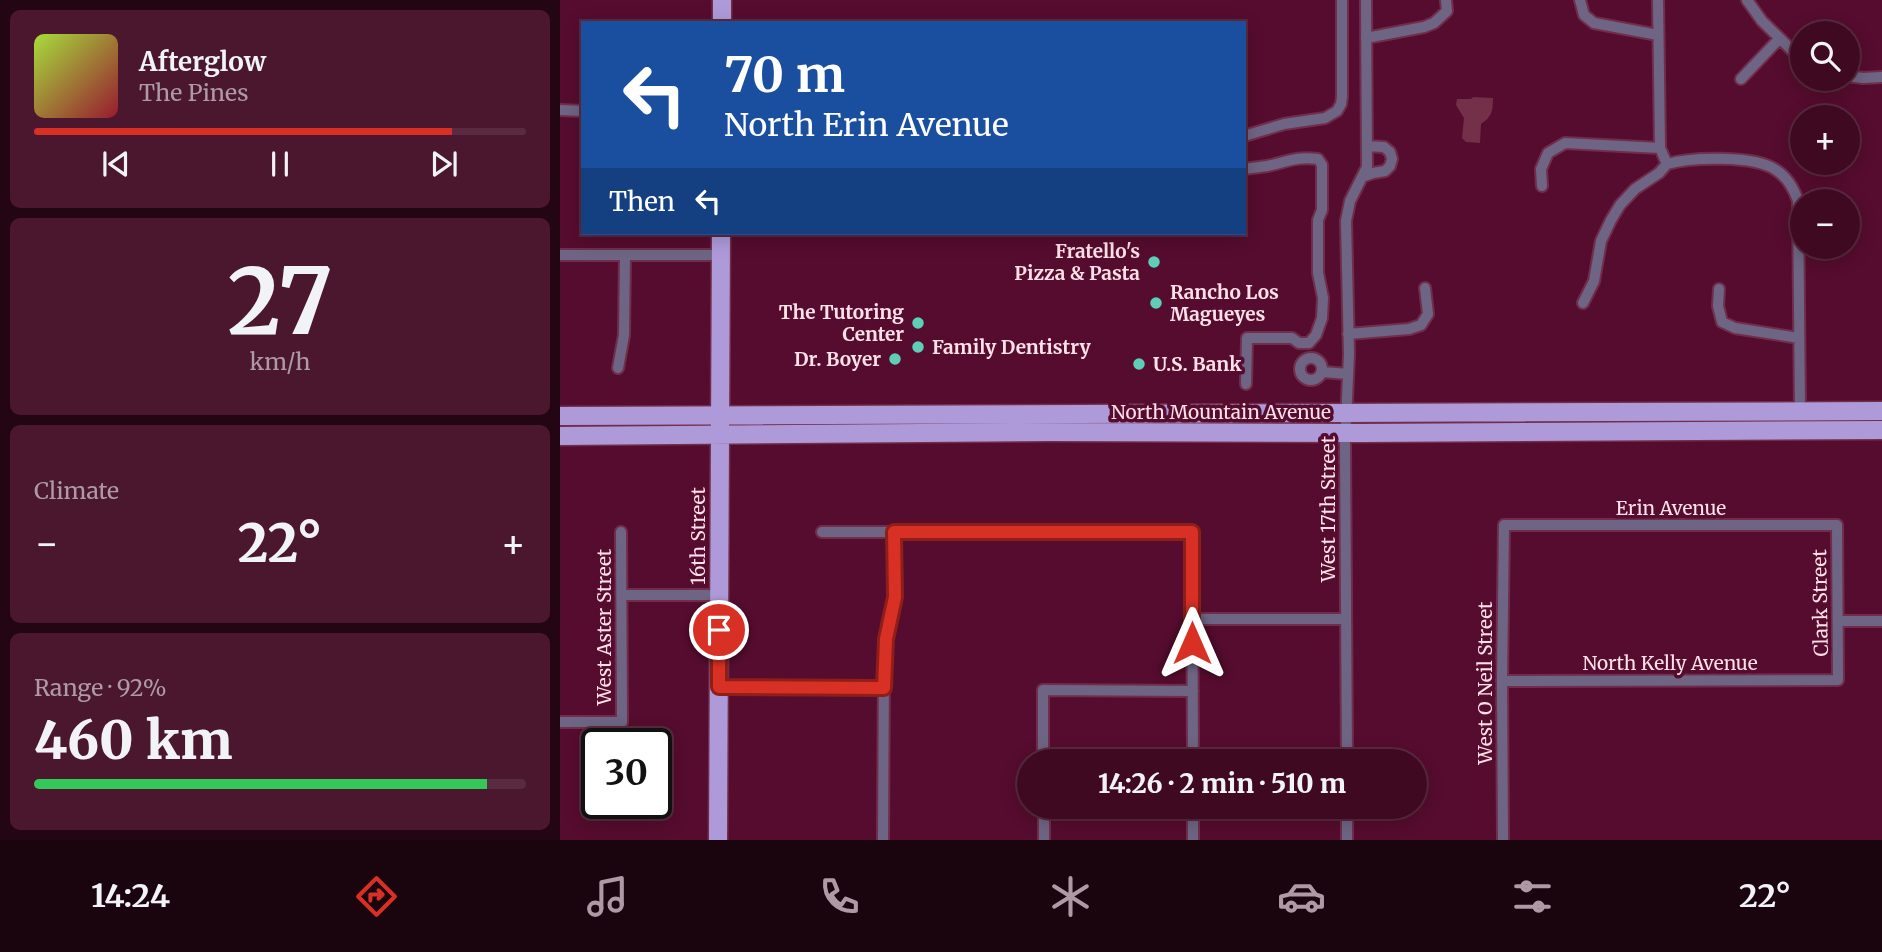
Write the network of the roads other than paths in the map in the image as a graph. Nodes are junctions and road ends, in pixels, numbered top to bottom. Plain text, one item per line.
1 (722, 0) edge
2 (1342, 0) edge
3 (1366, 0) edge
4 (1446, 0) edge
5 (1580, 0) edge
6 (1658, 0) edge
7 (1747, 0) edge
8 (722, 21) edge
9 (1658, 35) junction
10 (1366, 38) junction
11 (1779, 39) junction
12 (1790, 49) edge
13 (1882, 77) edge
14 (1860, 78) edge
15 (1741, 79) dead end
16 (560, 110) edge
17 (581, 111) edge
18 (1246, 135) edge
19 (1367, 146) junction
20 (1660, 148) junction
21 (1667, 164) junction
22 (1246, 169) edge
23 (1362, 177) junction
24 (1542, 186) dead end
25 (721, 235) edge
26 (720, 255) junction
27 (560, 256) edge
28 (625, 256) junction
29 (1426, 288) dead end
30 (1719, 289) dead end
31 (1583, 303) dead end
32 (1348, 334) junction
33 (1799, 338) junction
34 (1309, 343) junction
35 (1311, 358) junction
36 (618, 368) dead end
37 (1323, 372) junction
38 (1348, 374) junction
39 (1247, 384) dead end
40 (1800, 411) junction
41 (1882, 411) edge
42 (1051, 413) junction
43 (1346, 414) junction
44 (560, 416) edge
45 (720, 416) junction
46 (1882, 430) edge
47 (1050, 432) junction
48 (1346, 433) junction
49 (720, 435) junction
50 (560, 436) edge
51 (1504, 525) joint
52 (1837, 525) joint
53 (621, 532) dead end
54 (822, 532) dead end
55 (894, 532) junction
56 (622, 595) junction
57 (719, 595) junction
58 (1192, 619) junction
59 (1345, 619) junction
60 (1838, 621) junction
61 (1882, 621) edge
62 (1838, 680) joint
63 (1502, 681) junction
64 (719, 687) junction
65 (884, 688) junction
66 (1193, 691) junction
67 (560, 722) edge
68 (1043, 749) edge
69 (1193, 749) edge
70 (1347, 749) edge
71 (1044, 819) edge
72 (1193, 819) edge
73 (1347, 819) edge
74 (718, 840) edge
75 (883, 840) edge
76 (1044, 840) edge
77 (1193, 840) edge
78 (1347, 840) edge
79 (1503, 840) edge

1 - 8 main road
2 - 18 street
3 - 10 street, West 17th Street
4 - 10 street
5 - 9 street
6 - 9 street
7 - 11 street
9 - 20 street
10 - 19 street, West 17th Street
11 - 12 street
11 - 15 street
13 - 14 street
16 - 17 street
19 - 23 street, West 17th Street
19 - 23 street
20 - 21 street
20 - 24 street
21 - 31 street
21 - 33 street
22 - 34 street
23 - 32 street, West 17th Street
25 - 26 main road, 16th Street
26 - 28 street
26 - 45 main road, 16th Street
27 - 28 street
28 - 36 street
29 - 32 street
30 - 33 street
32 - 38 street, West 17th Street
33 - 40 street
34 - 35 street
34 - 39 street
35 - 37 street
35 - 37 street
37 - 38 street
38 - 43 street, West 17th Street
40 - 41 main road, North Mountain Avenue
40 - 43 main road, North Mountain Avenue
42 - 43 main road, North Mountain Avenue
42 - 45 main road, North Mountain Avenue
42 - 47 main road
43 - 48 street, West 17th Street
44 - 45 main road, North Mountain Avenue
45 - 49 main road, 16th Street
46 - 48 main road, North Mountain Avenue
47 - 48 main road, North Mountain Avenue
47 - 49 main road, North Mountain Avenue
48 - 59 street, West 17th Street
49 - 50 main road, North Mountain Avenue
49 - 57 main road, 16th Street
51 - 52 street, Erin Avenue
51 - 63 street, West O Neil Street
52 - 60 street, Clark Street
53 - 56 street, West Aster Street
54 - 55 street
55 - 58 street
55 - 65 street
56 - 57 street
56 - 67 street, West Aster Street
57 - 64 main road, 16th Street
58 - 59 street
58 - 66 street
59 - 70 street, West 17th Street
60 - 61 street
60 - 62 street, Clark Street
62 - 63 street, North Kelly Avenue
63 - 79 street, West O Neil Street
64 - 65 street
64 - 74 main road, 16th Street
65 - 75 street
66 - 68 street
66 - 69 street
71 - 76 street
72 - 77 street
73 - 78 street

